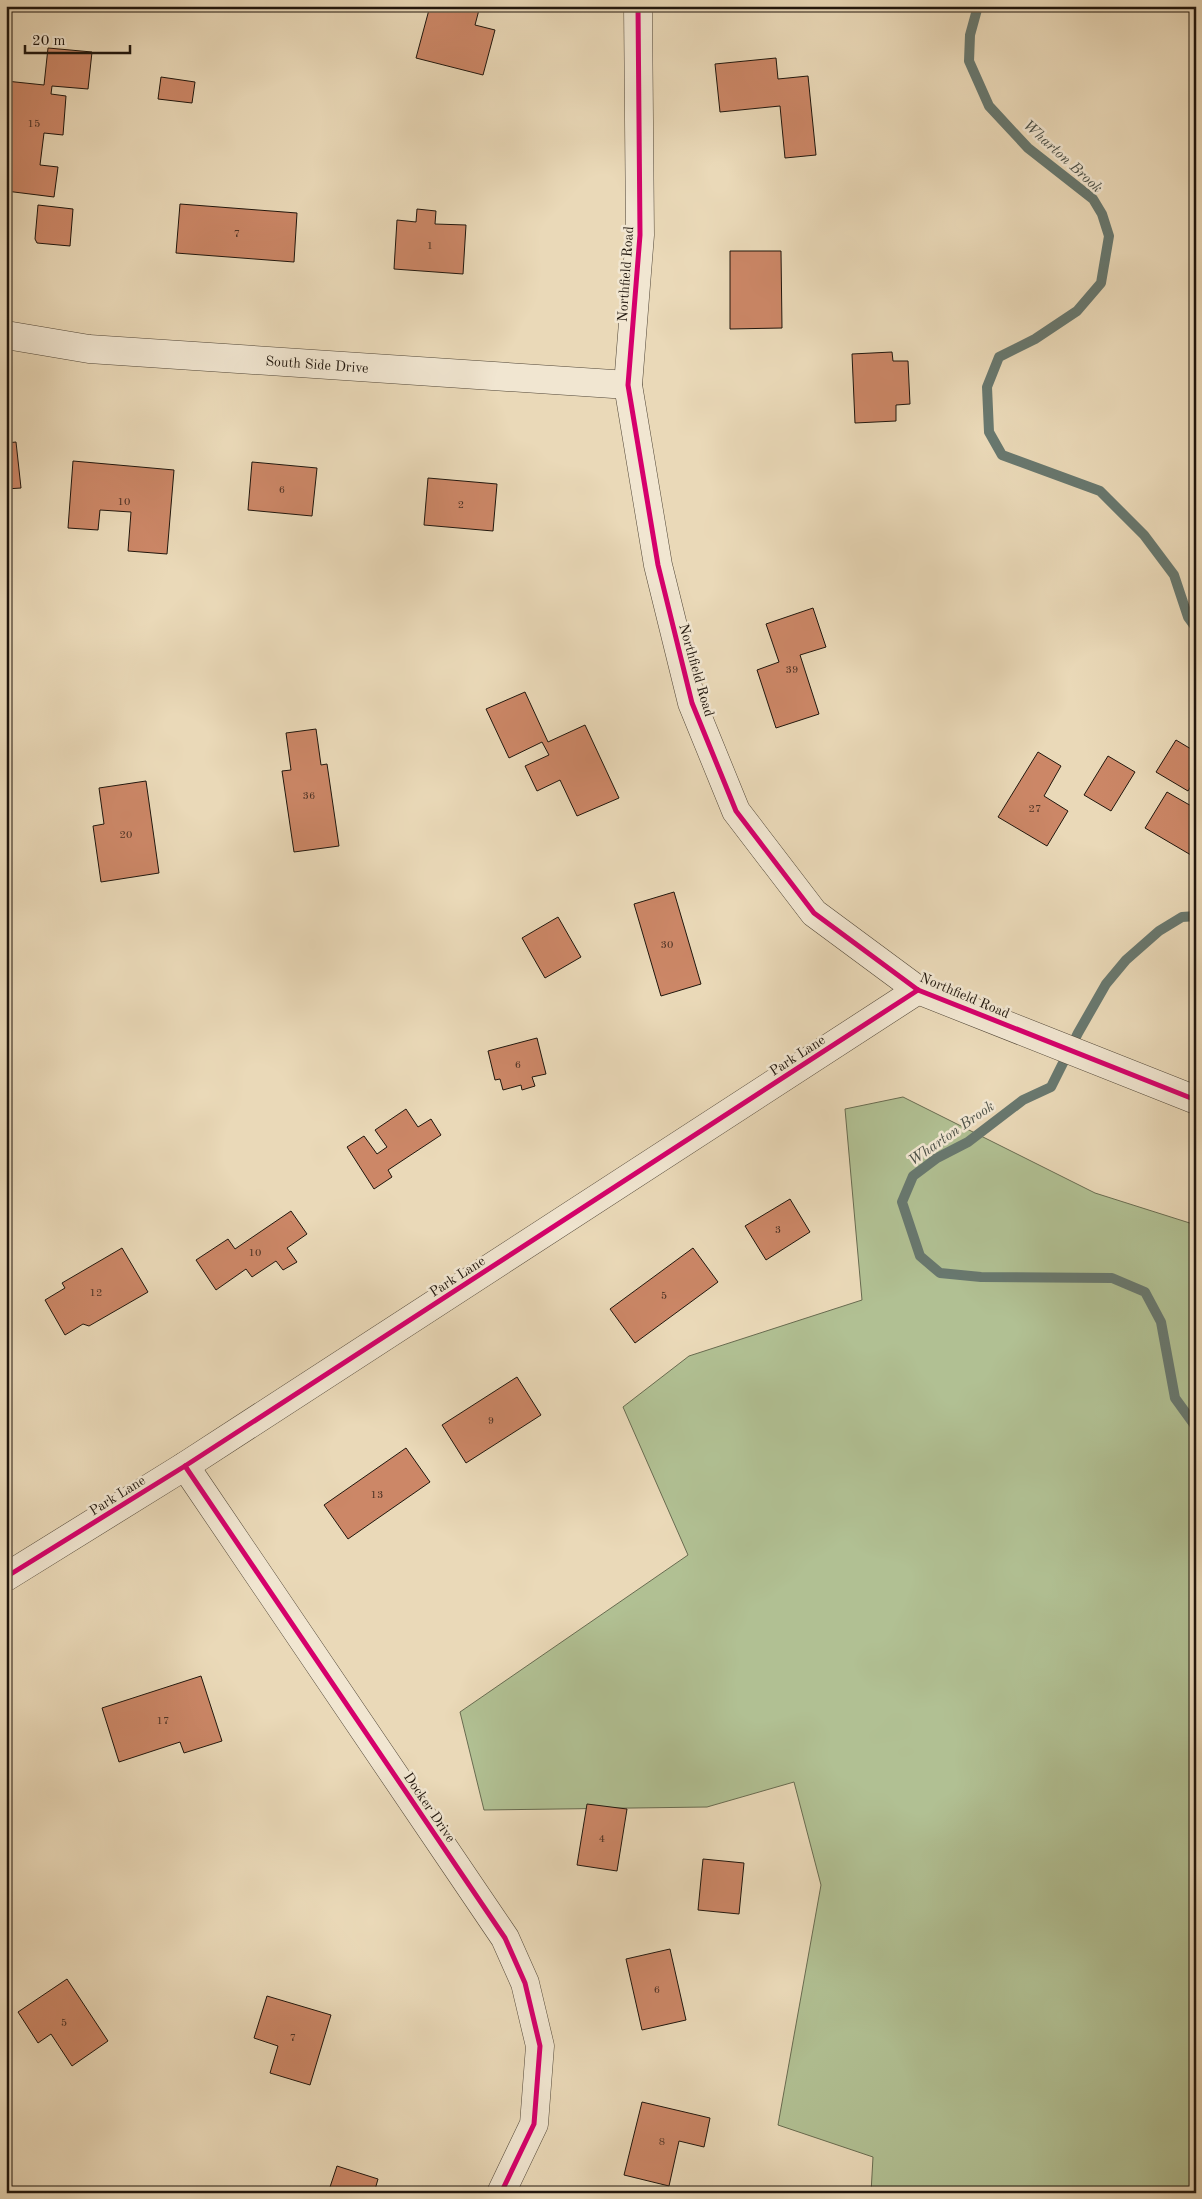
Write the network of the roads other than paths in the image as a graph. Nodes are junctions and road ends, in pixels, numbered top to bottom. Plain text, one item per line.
1 (638, 6) edge
2 (6, 335) edge
3 (628, 385) junction
4 (918, 990) junction
5 (1196, 1100) edge
6 (185, 1466) junction
7 (6, 1577) edge
8 (501, 2193) edge

1 - 3 street, Northfield Road
2 - 3 street, South Side Drive
3 - 4 street, Northfield Road
4 - 5 street, Northfield Road
4 - 6 street, Park Lane
6 - 7 street, Park Lane
6 - 8 street, Docker Drive

